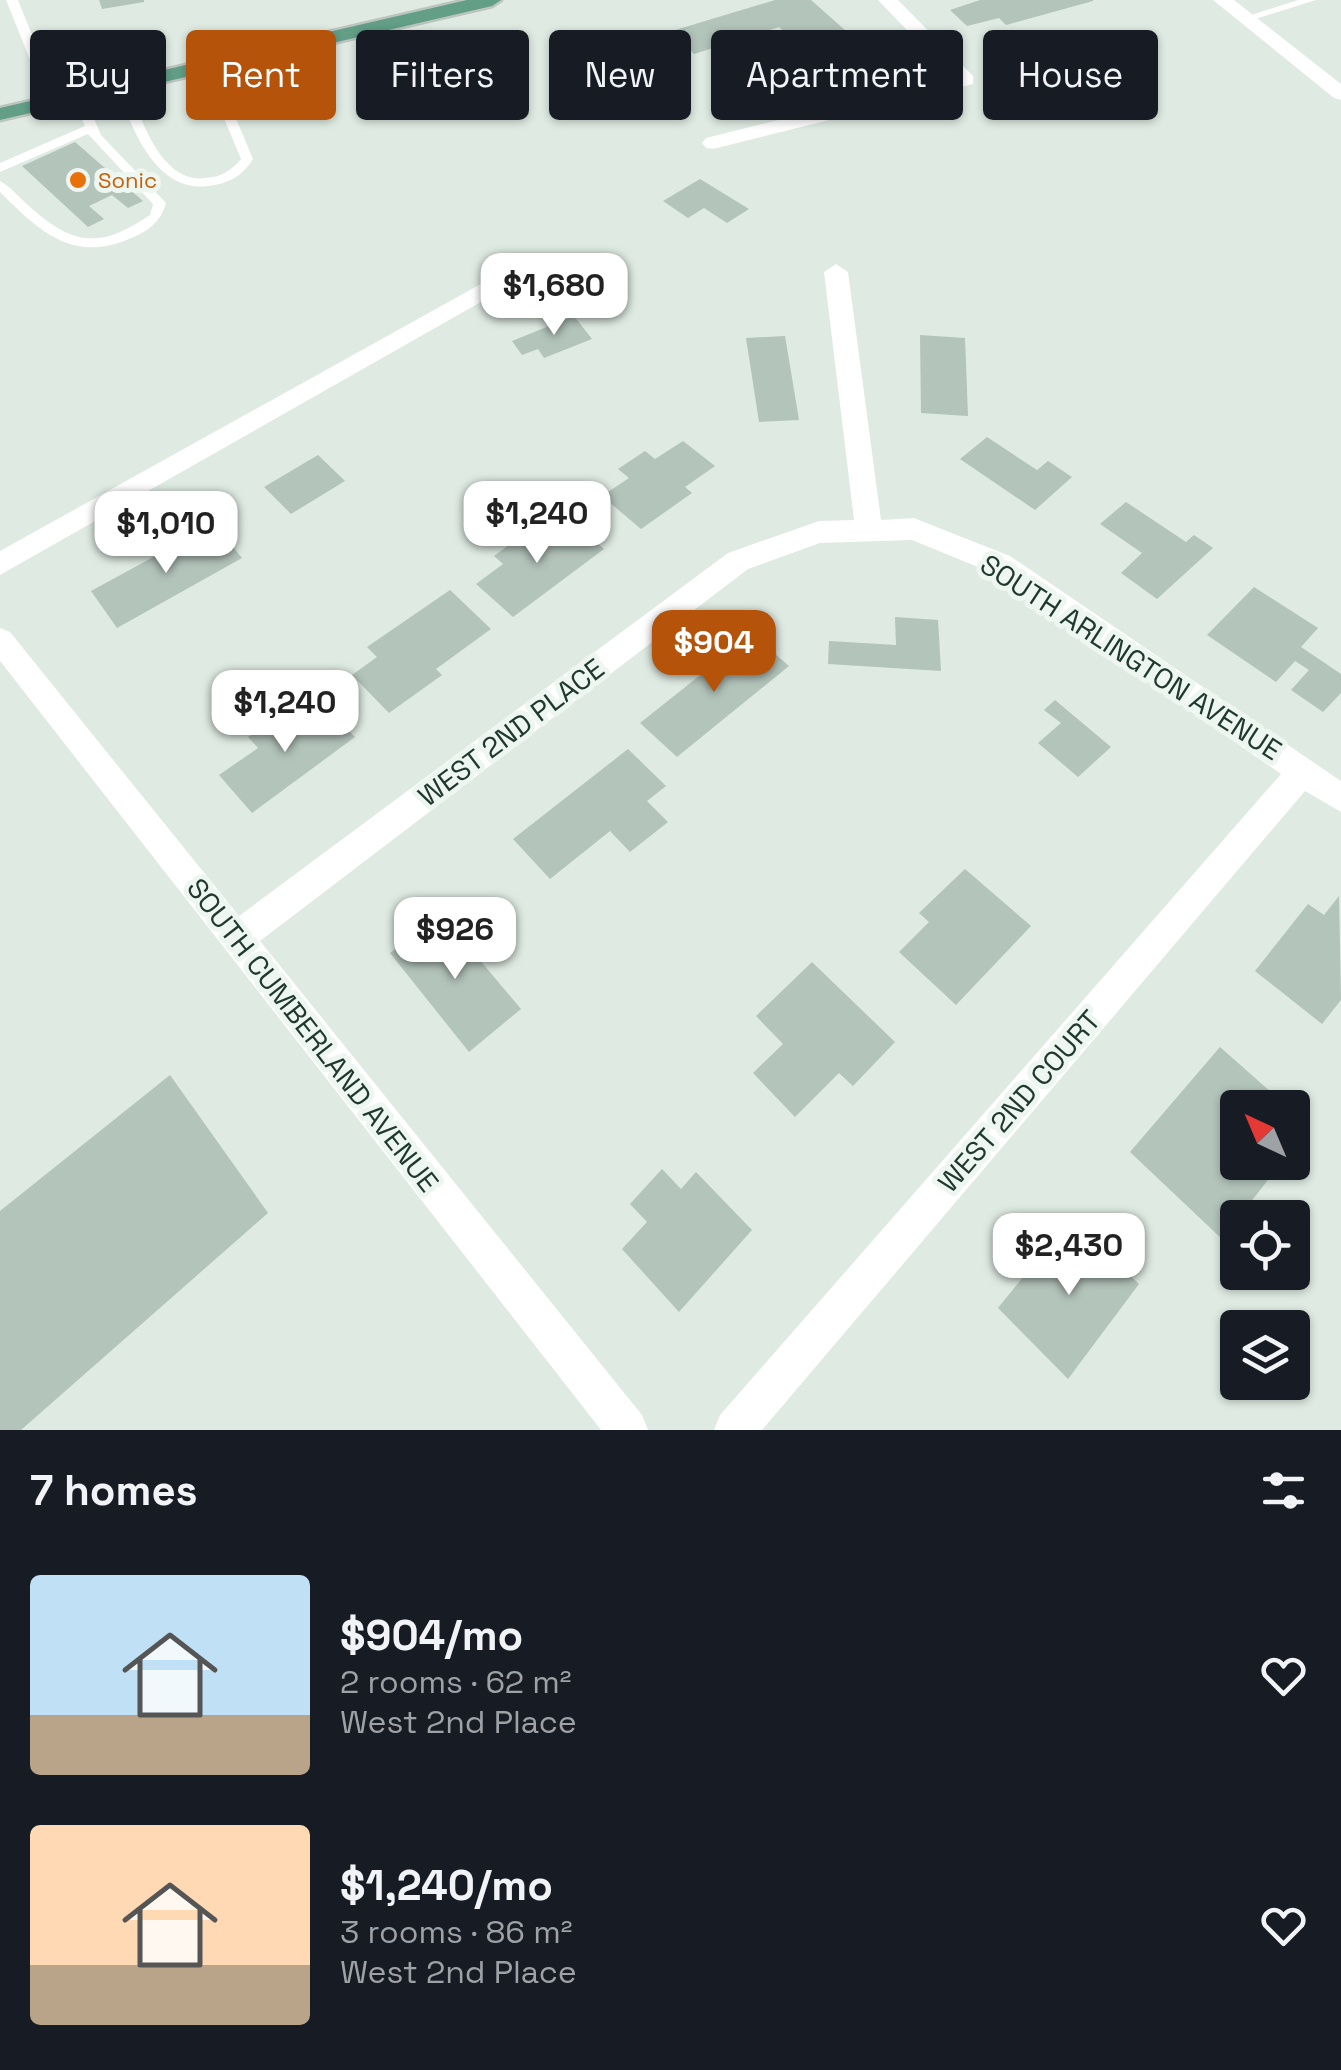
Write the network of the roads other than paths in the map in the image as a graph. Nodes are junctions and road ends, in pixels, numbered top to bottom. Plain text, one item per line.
1 (12, 0) edge
2 (492, 0) edge
3 (886, 0) edge
4 (1222, 0) edge
5 (1310, 0) edge
6 (1245, 19) junction
7 (336, 36) edge
8 (30, 45) edge
9 (1341, 94) edge
10 (30, 107) edge
11 (0, 114) edge
12 (88, 120) edge
13 (138, 120) edge
14 (231, 120) edge
15 (91, 128) junction
16 (713, 143) dead end
17 (0, 168) edge
18 (0, 184) edge
19 (530, 264) dead end
20 (836, 272) dead end
21 (914, 529) joint
22 (869, 531) junction
23 (0, 564) edge
24 (0, 640) edge
25 (1303, 771) junction
26 (1341, 798) edge
27 (236, 939) junction
28 (627, 1430) edge
29 (735, 1430) edge

1 - 8 lane
2 - 7 main road
3 - 16 street
4 - 6 street
5 - 6 lane
6 - 9 street
10 - 11 main road
12 - 15 lane
13 - 14 lane
15 - 17 lane
15 - 18 lane
19 - 23 street
20 - 22 street
21 - 22 street, WEST 2ND PLACE
21 - 25 street, SOUTH ARLINGTON AVENUE
22 - 27 street, WEST 2ND PLACE
24 - 27 street, SOUTH CUMBERLAND AVENUE
25 - 26 street, SOUTH ARLINGTON AVENUE
25 - 29 street, WEST 2ND COURT
27 - 28 street, SOUTH CUMBERLAND AVENUE

